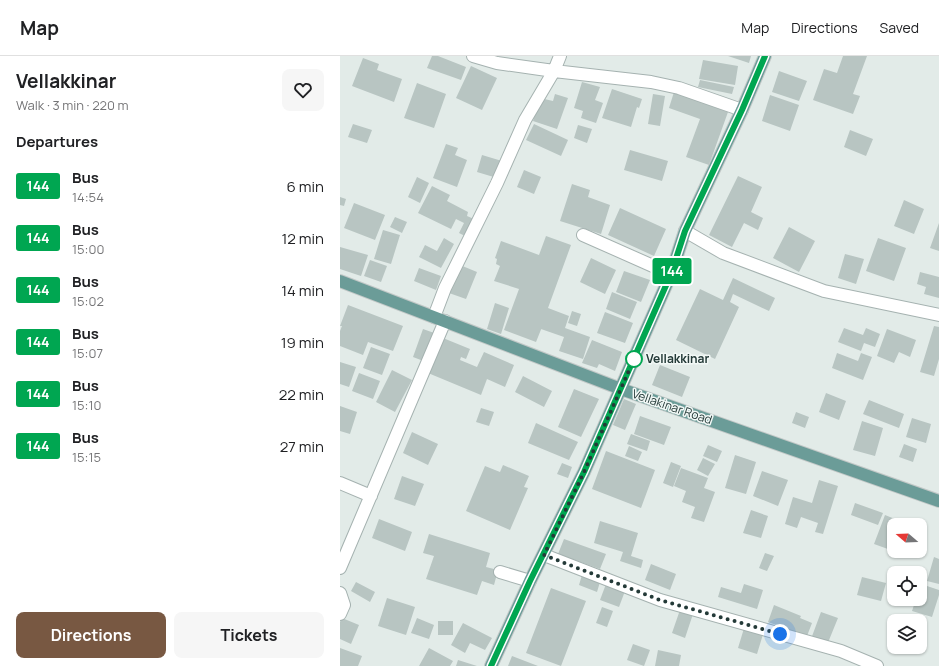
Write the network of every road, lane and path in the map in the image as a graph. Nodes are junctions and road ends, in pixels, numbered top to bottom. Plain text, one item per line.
1 (473, 56) edge
2 (560, 56) edge
3 (765, 56) edge
4 (498, 59) edge
5 (554, 71) junction
6 (742, 110) junction
7 (685, 231) junction
8 (583, 234) dead end
9 (671, 274) junction
10 (340, 281) edge
11 (939, 315) edge
12 (440, 319) junction
13 (620, 388) junction
14 (340, 483) edge
15 (371, 496) junction
16 (939, 501) edge
17 (544, 555) junction
18 (340, 568) edge
19 (500, 572) dead end
20 (530, 581) junction
21 (340, 593) edge
22 (340, 614) edge
23 (491, 666) edge
24 (876, 666) edge

1 - 4 street
2 - 5 street
3 - 6 main road
4 - 5 street
5 - 6 street
5 - 12 street
6 - 7 main road
7 - 9 main road
7 - 11 street
8 - 9 street
9 - 13 main road
10 - 12 main road, Vellakinar Road
12 - 13 main road, Vellakinar Road
12 - 15 street
13 - 16 main road, Vellakinar Road
13 - 17 main road
14 - 15 street
15 - 18 street
17 - 20 main road
17 - 24 street
19 - 20 street
20 - 23 main road
21 - 22 street

